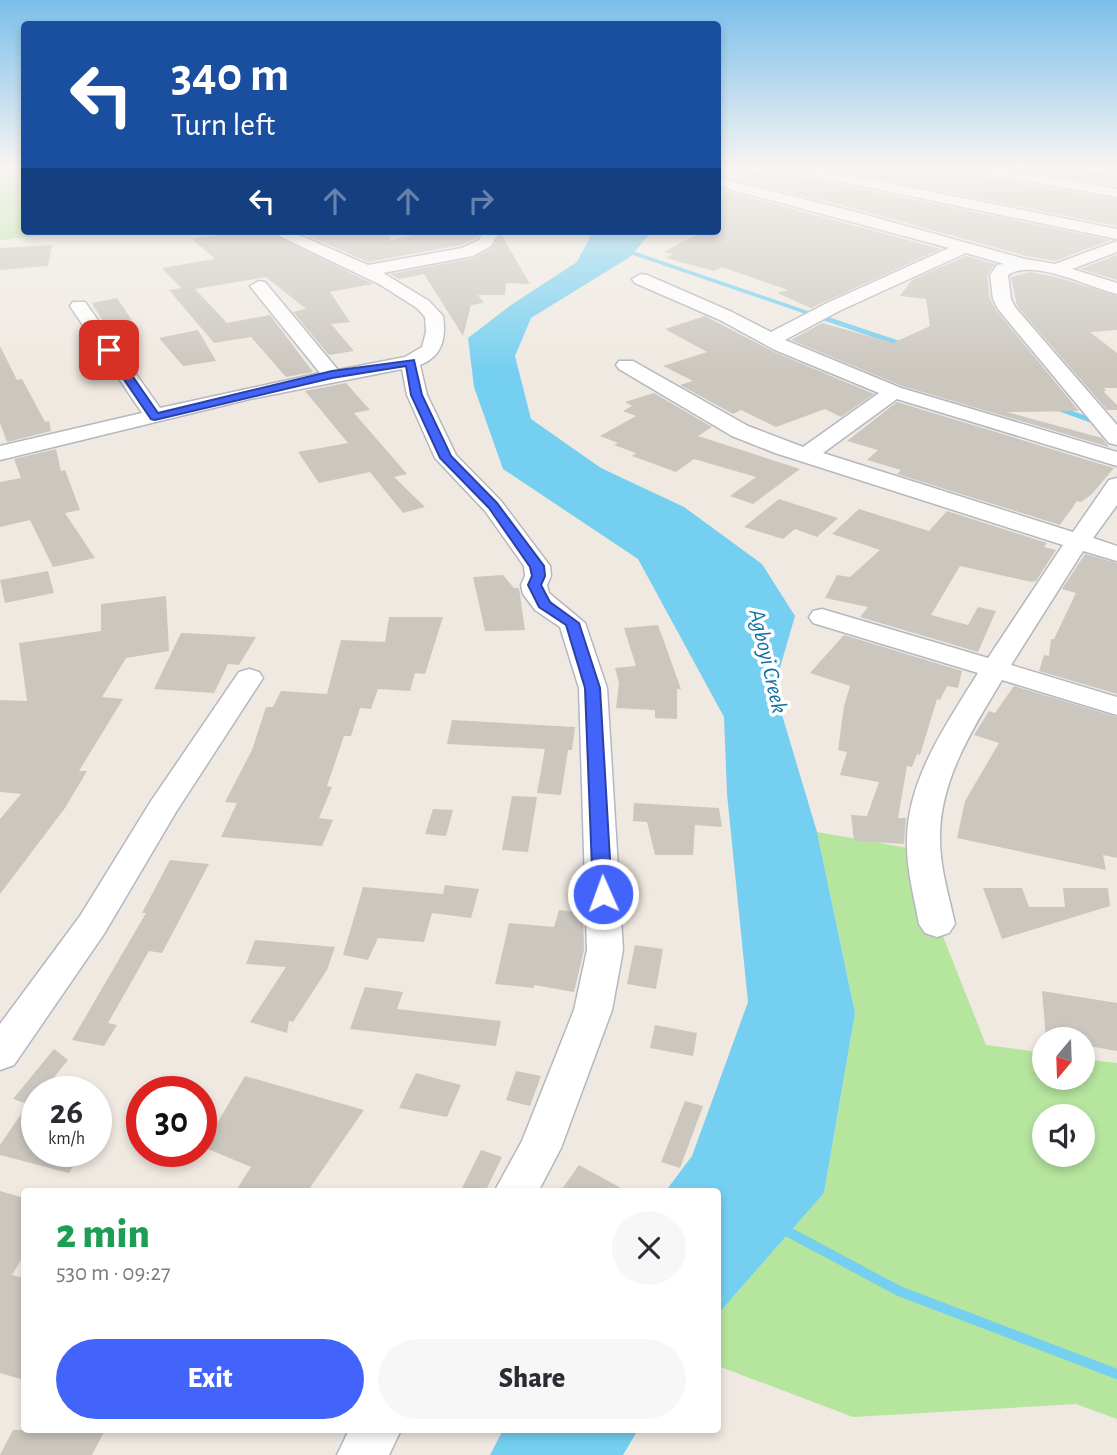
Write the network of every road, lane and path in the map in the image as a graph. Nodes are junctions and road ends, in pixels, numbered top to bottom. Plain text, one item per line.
1 (290, 237) edge
2 (489, 237) edge
3 (928, 237) edge
4 (1117, 246) edge
5 (965, 247) junction
6 (1024, 264) junction
7 (1056, 269) junction
8 (364, 271) junction
9 (641, 279) dead end
10 (259, 286) dead end
11 (1117, 289) edge
12 (79, 306) dead end
13 (771, 340) junction
14 (410, 362) junction
15 (626, 365) dead end
16 (332, 375) junction
17 (894, 392) junction
18 (155, 417) junction
19 (1111, 431) edge
20 (0, 453) edge
21 (806, 455) junction
22 (1117, 459) edge
23 (1117, 485) edge
24 (1077, 543) junction
25 (1117, 554) edge
26 (822, 617) dead end
27 (994, 670) junction
28 (249, 678) dead end
29 (1117, 706) edge
30 (937, 924) dead end
31 (0, 1054) edge
32 (517, 1188) edge
33 (374, 1433) edge
34 (362, 1455) edge

1 - 8 street
2 - 8 street
3 - 5 street
4 - 7 street
5 - 6 street
5 - 13 street
6 - 7 street
6 - 19 street
7 - 11 street
8 - 14 street
9 - 13 street
10 - 16 street
12 - 18 street
13 - 17 street
14 - 16 street
14 - 32 street
15 - 21 street
16 - 18 street
17 - 21 street
17 - 22 street
18 - 20 street
21 - 24 street
23 - 24 street
24 - 25 street
24 - 27 street
26 - 27 street
27 - 29 street
27 - 30 street
28 - 31 street
33 - 34 street

